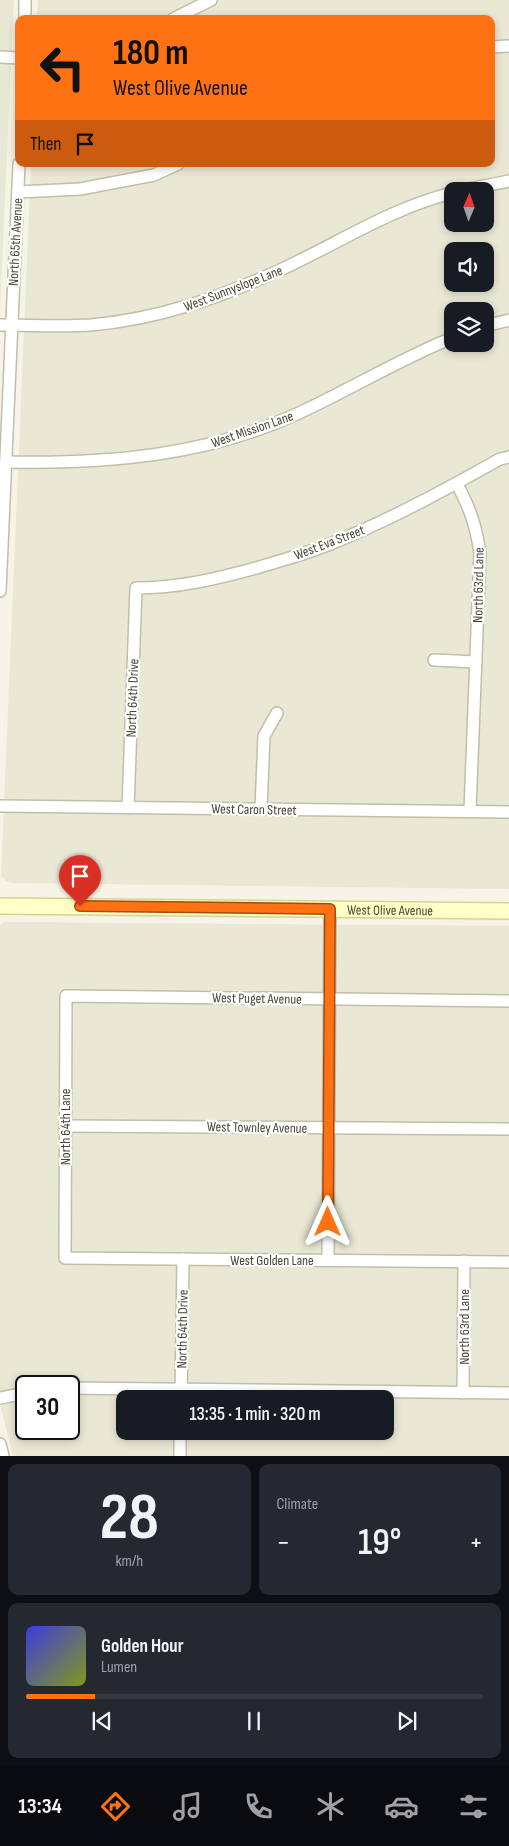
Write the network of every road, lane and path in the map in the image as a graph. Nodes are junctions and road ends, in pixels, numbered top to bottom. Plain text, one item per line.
1 (25, 0) edge
2 (210, 0) edge
3 (25, 15) edge
4 (181, 15) edge
5 (509, 46) edge
6 (495, 47) edge
7 (0, 57) edge
8 (15, 58) edge
9 (19, 167) edge
10 (171, 167) edge
11 (509, 181) edge
12 (494, 184) edge
13 (18, 192) junction
14 (444, 195) edge
15 (509, 320) edge
16 (494, 324) edge
17 (6, 325) edge
18 (444, 342) edge
19 (509, 457) edge
20 (6, 462) junction
21 (457, 484) junction
22 (136, 588) joint
23 (0, 591) edge
24 (434, 660) dead end
25 (476, 662) junction
26 (276, 713) dead end
27 (0, 806) edge
28 (128, 808) junction
29 (262, 809) junction
30 (470, 811) junction
31 (509, 812) edge
32 (0, 906) edge
33 (330, 909) junction
34 (509, 911) edge
35 (66, 996) joint
36 (330, 999) junction
37 (509, 1001) edge
38 (65, 1126) junction
39 (329, 1128) junction
40 (509, 1130) edge
41 (65, 1258) joint
42 (183, 1259) junction
43 (328, 1260) junction
44 (464, 1261) junction
45 (509, 1262) edge
46 (80, 1389) edge
47 (181, 1390) edge
48 (116, 1391) edge
49 (394, 1393) edge
50 (463, 1393) junction
51 (509, 1393) edge
52 (15, 1396) edge
53 (0, 1398) edge
54 (180, 1440) edge
55 (0, 1444) edge
56 (3, 1456) edge
57 (180, 1456) edge

1 - 3 street
2 - 4 street
5 - 6 street
7 - 8 street
9 - 13 street, North 65th Avenue
10 - 13 street
11 - 12 street
13 - 17 street, North 65th Avenue
14 - 17 street, West Sunnyslope Lane
15 - 16 street
17 - 20 street, North 65th Avenue
18 - 20 street, West Mission Lane
19 - 21 street, West Eva Street
20 - 23 street, North 65th Avenue
21 - 22 street, West Eva Street
21 - 25 street, North 63rd Lane
22 - 28 street, North 64th Drive
24 - 25 street
25 - 30 street, North 63rd Lane
26 - 29 street
27 - 28 street, West Caron Street
28 - 29 street, West Caron Street
29 - 30 street, West Caron Street
30 - 31 street, West Caron Street
32 - 33 main road, West Olive Avenue
33 - 34 main road, West Olive Avenue
33 - 36 street
35 - 36 street, West Puget Avenue
35 - 38 street, North 64th Lane
36 - 37 street, West Puget Avenue
36 - 39 street
38 - 39 street, West Townley Avenue
38 - 41 street, North 64th Lane
39 - 40 street, West Townley Avenue
39 - 43 street
41 - 42 street, West Golden Lane
42 - 43 street, West Golden Lane
42 - 47 street, North 64th Drive
43 - 44 street, West Golden Lane
44 - 45 street, West Golden Lane
44 - 50 street, North 63rd Lane
46 - 48 street
49 - 50 street
50 - 51 street
52 - 53 street
54 - 57 street
55 - 56 street

